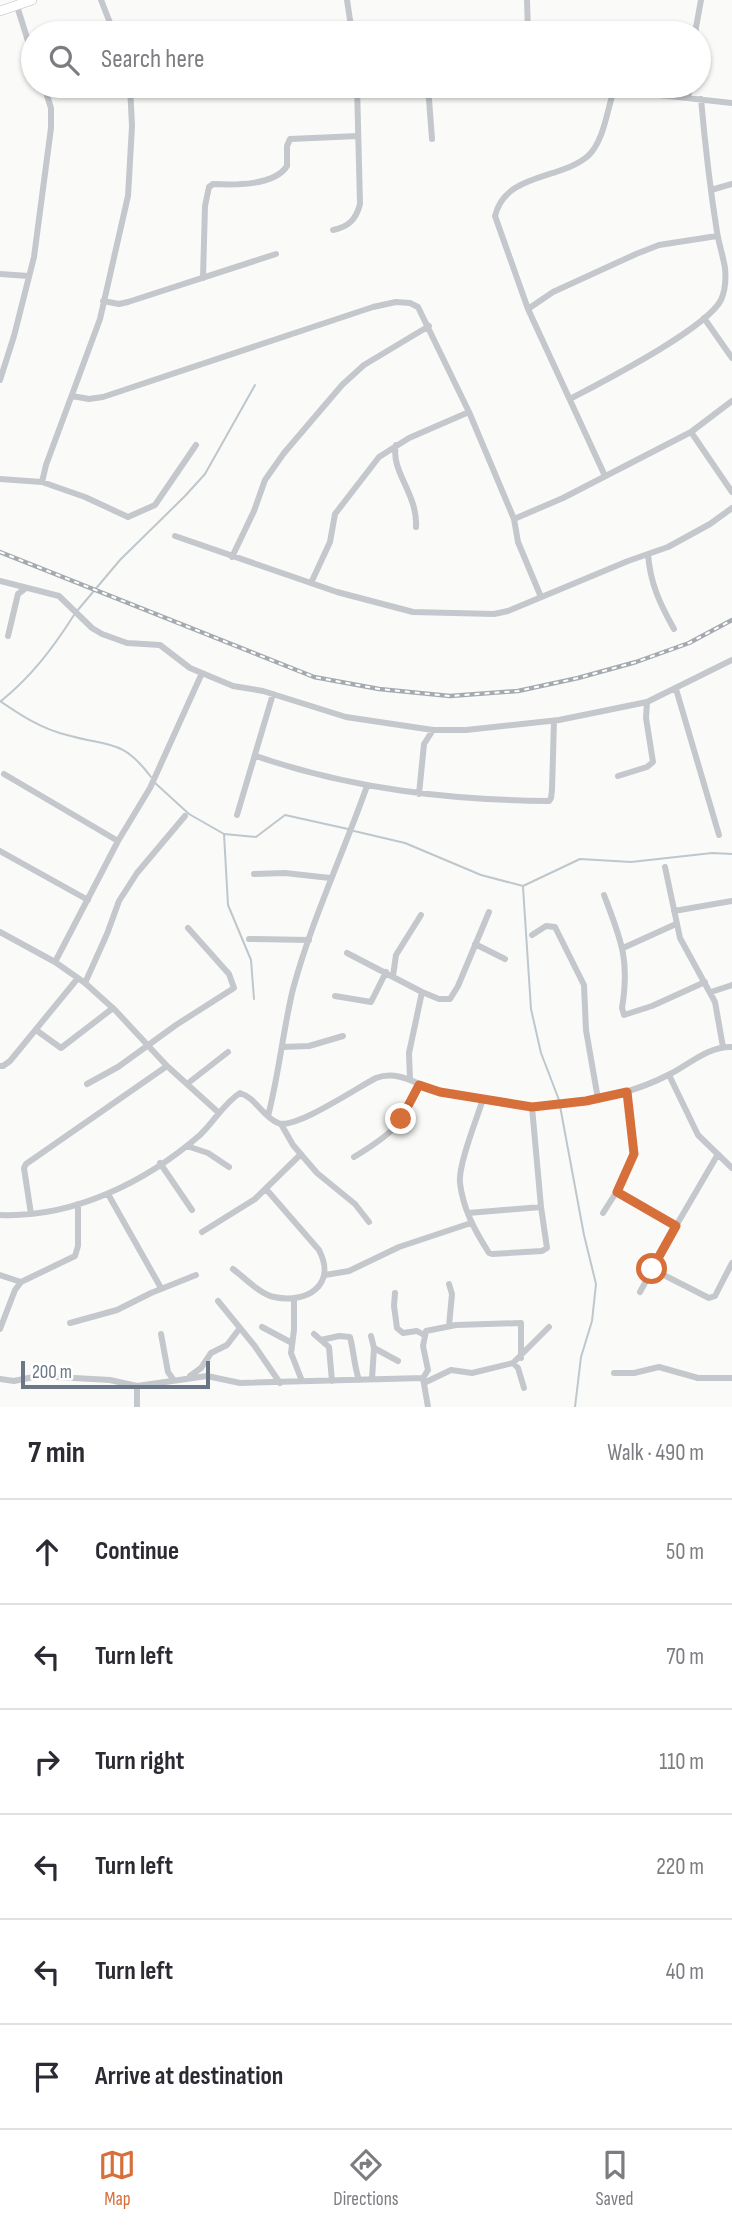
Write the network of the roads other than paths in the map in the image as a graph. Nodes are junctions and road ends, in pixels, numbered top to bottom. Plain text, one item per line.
1 (32, 0) edge
2 (101, 0) edge
3 (347, 0) edge
4 (527, 0) edge
5 (701, 0) edge
6 (17, 6) junction
7 (0, 11) edge
8 (22, 21) edge
9 (109, 21) edge
10 (350, 21) edge
11 (528, 21) edge
12 (697, 21) edge
13 (48, 98) edge
14 (131, 98) edge
15 (357, 98) edge
16 (429, 98) edge
17 (611, 98) edge
18 (688, 98) edge
19 (701, 100) junction
20 (732, 103) edge
21 (358, 136) junction
22 (432, 139) dead end
23 (732, 184) edge
24 (710, 190) junction
25 (332, 230) dead end
26 (717, 236) junction
27 (276, 254) dead end
28 (0, 274) edge
29 (29, 275) junction
30 (203, 278) junction
31 (103, 301) junction
32 (528, 309) junction
33 (704, 318) junction
34 (429, 326) junction
35 (732, 358) edge
36 (0, 380) edge
37 (72, 396) junction
38 (570, 399) junction
39 (732, 401) edge
40 (469, 412) junction
41 (691, 432) junction
42 (196, 445) dead end
43 (396, 445) junction
44 (605, 476) junction
45 (0, 479) edge
46 (42, 482) junction
47 (732, 492) edge
48 (732, 508) edge
49 (514, 519) junction
50 (416, 527) dead end
51 (175, 536) dead end
52 (648, 554) junction
53 (232, 557) junction
54 (0, 581) edge
55 (311, 583) junction
56 (26, 587) junction
57 (541, 597) junction
58 (674, 629) dead end
59 (8, 636) dead end
60 (732, 660) edge
61 (202, 673) junction
62 (676, 689) junction
63 (273, 694) junction
64 (647, 702) junction
65 (554, 721) junction
66 (433, 730) junction
67 (256, 756) junction
68 (4, 774) dead end
69 (618, 776) dead end
70 (367, 786) junction
71 (419, 794) junction
72 (237, 815) dead end
73 (185, 816) dead end
74 (719, 835) dead end
75 (118, 841) junction
76 (0, 851) edge
77 (665, 867) dead end
78 (254, 874) dead end
79 (330, 878) junction
80 (604, 895) dead end
81 (88, 900) junction
82 (732, 901) edge
83 (674, 911) junction
84 (489, 912) dead end
85 (421, 915) dead end
86 (676, 924) junction
87 (188, 928) dead end
88 (1, 934) edge
89 (532, 935) dead end
90 (250, 939) dead end
91 (309, 940) junction
92 (475, 944) junction
93 (623, 948) junction
94 (346, 953) dead end
95 (505, 959) dead end
96 (55, 962) junction
97 (390, 974) junction
98 (78, 978) junction
99 (705, 982) junction
100 (85, 983) junction
101 (732, 985) edge
102 (422, 992) junction
103 (711, 992) junction
104 (335, 996) dead end
105 (113, 1008) junction
106 (37, 1030) junction
107 (343, 1036) dead end
108 (147, 1045) junction
109 (282, 1047) junction
110 (723, 1047) junction
111 (732, 1047) edge
112 (229, 1052) dead end
113 (0, 1066) edge
114 (167, 1066) junction
115 (669, 1075) junction
116 (410, 1080) junction
117 (87, 1084) dead end
118 (187, 1084) junction
119 (419, 1085) junction
120 (627, 1092) junction
121 (483, 1098) junction
122 (598, 1099) junction
123 (532, 1107) junction
124 (219, 1113) junction
125 (268, 1116) junction
126 (281, 1124) junction
127 (200, 1135) junction
128 (187, 1146) junction
129 (208, 1153) junction
130 (301, 1154) junction
131 (718, 1154) junction
132 (354, 1157) dead end
133 (160, 1163) junction
134 (229, 1167) dead end
135 (732, 1168) edge
136 (266, 1189) junction
137 (617, 1192) junction
138 (108, 1194) junction
139 (78, 1204) junction
140 (541, 1207) junction
141 (192, 1210) dead end
142 (468, 1213) junction
143 (603, 1213) dead end
144 (31, 1214) junction
145 (0, 1215) edge
146 (369, 1222) dead end
147 (471, 1223) junction
148 (676, 1226) junction
149 (202, 1232) dead end
150 (732, 1263) edge
151 (233, 1269) dead end
152 (652, 1269) junction
153 (0, 1275) edge
154 (196, 1275) dead end
155 (326, 1275) junction
156 (21, 1282) junction
157 (449, 1284) dead end
158 (161, 1288) junction
159 (640, 1292) dead end
160 (396, 1293) dead end
161 (294, 1298) junction
162 (218, 1301) dead end
163 (70, 1323) dead end
164 (449, 1326) junction
165 (549, 1327) dead end
166 (240, 1328) junction
167 (262, 1328) dead end
168 (0, 1329) edge
169 (161, 1334) dead end
170 (314, 1334) dead end
171 (424, 1335) junction
172 (370, 1336) dead end
173 (321, 1340) junction
174 (292, 1343) junction
175 (374, 1348) junction
176 (520, 1358) junction
177 (398, 1361) dead end
178 (513, 1363) junction
179 (614, 1373) dead end
180 (732, 1378) edge
181 (0, 1379) edge
182 (187, 1379) junction
183 (372, 1379) junction
184 (173, 1380) junction
185 (359, 1380) junction
186 (302, 1381) junction
187 (332, 1381) junction
188 (424, 1381) junction
189 (280, 1383) junction
190 (137, 1386) junction
191 (524, 1388) dead end
192 (138, 1407) edge
193 (428, 1407) edge

1 - 6 street
2 - 9 street
3 - 10 street
4 - 11 street
5 - 12 street
6 - 7 street
6 - 8 street
13 - 29 street
14 - 31 street
15 - 21 street
16 - 22 street
17 - 32 street
18 - 19 street
19 - 20 street
19 - 24 street
21 - 25 street
21 - 30 street
23 - 24 street
24 - 26 street
26 - 32 street
26 - 33 street
27 - 30 street
28 - 29 street
29 - 36 street
30 - 31 street
31 - 37 street
32 - 38 street
33 - 35 street
33 - 38 street
34 - 37 street
34 - 40 street
34 - 53 street
37 - 46 street
38 - 44 street
39 - 41 street
40 - 43 street
40 - 49 street
41 - 44 street
41 - 47 street
42 - 46 street
43 - 50 street
43 - 55 street
44 - 49 street
45 - 46 street
48 - 52 street
49 - 57 street
51 - 53 street
52 - 57 street
52 - 58 street
53 - 55 street
54 - 56 street
55 - 57 street
56 - 59 street
56 - 61 street
60 - 62 street
61 - 63 street
61 - 75 street
62 - 64 street
62 - 74 street
63 - 66 street
63 - 67 street
64 - 65 street
64 - 69 street
65 - 66 street
65 - 71 street
66 - 71 street
67 - 70 street
67 - 72 street
68 - 75 street
70 - 71 street
70 - 79 street
73 - 100 street
75 - 81 street
76 - 81 street
77 - 83 street
78 - 79 street
79 - 91 street
80 - 93 street
81 - 96 street
82 - 83 street
83 - 86 street
84 - 92 street
85 - 97 street
86 - 93 street
86 - 99 street
87 - 108 street
88 - 96 street
89 - 122 street
90 - 91 street
91 - 109 street
92 - 95 street
92 - 102 street
93 - 99 street
94 - 97 street
96 - 98 street
97 - 102 street
97 - 104 street
98 - 100 street
98 - 106 street
99 - 103 street
100 - 105 street
101 - 103 street
102 - 116 street
103 - 110 street
105 - 106 street
105 - 108 street
106 - 113 street
107 - 109 street
108 - 114 street
108 - 117 street
109 - 125 street
110 - 111 street
110 - 115 street
112 - 118 street
114 - 118 street
114 - 144 street
115 - 120 street
115 - 131 street
116 - 119 street
116 - 126 street
118 - 124 street
119 - 121 street
119 - 132 street
120 - 122 street
120 - 137 street
121 - 123 street
121 - 142 street
122 - 123 street
123 - 140 street
124 - 125 street
124 - 127 street
125 - 126 street
126 - 130 street
127 - 128 street
127 - 129 street
128 - 129 street
128 - 133 street
129 - 134 street
130 - 136 street
130 - 146 street
131 - 135 street
131 - 148 street
133 - 138 street
133 - 141 street
136 - 149 street
136 - 155 street
137 - 143 street
137 - 148 street
138 - 139 street
138 - 158 street
139 - 144 street
139 - 156 street
140 - 142 street
140 - 147 street
142 - 147 street
144 - 145 street
147 - 155 street
148 - 152 street
150 - 152 street
151 - 161 street
152 - 159 street
153 - 156 street
154 - 158 street
155 - 161 street
156 - 168 street
157 - 164 street
158 - 163 street
160 - 171 street
161 - 174 street
162 - 166 street
164 - 171 street
164 - 176 street
165 - 176 street
166 - 182 street
166 - 189 street
167 - 174 street
169 - 184 street
170 - 173 street
171 - 188 street
172 - 175 street
173 - 185 street
173 - 187 street
174 - 186 street
175 - 177 street
175 - 183 street
176 - 178 street
178 - 188 street
178 - 191 street
179 - 180 street
181 - 190 street
182 - 184 street
182 - 189 street
183 - 185 street
183 - 188 street
184 - 190 street
185 - 187 street
186 - 187 street
186 - 189 street
188 - 193 street
190 - 192 street

